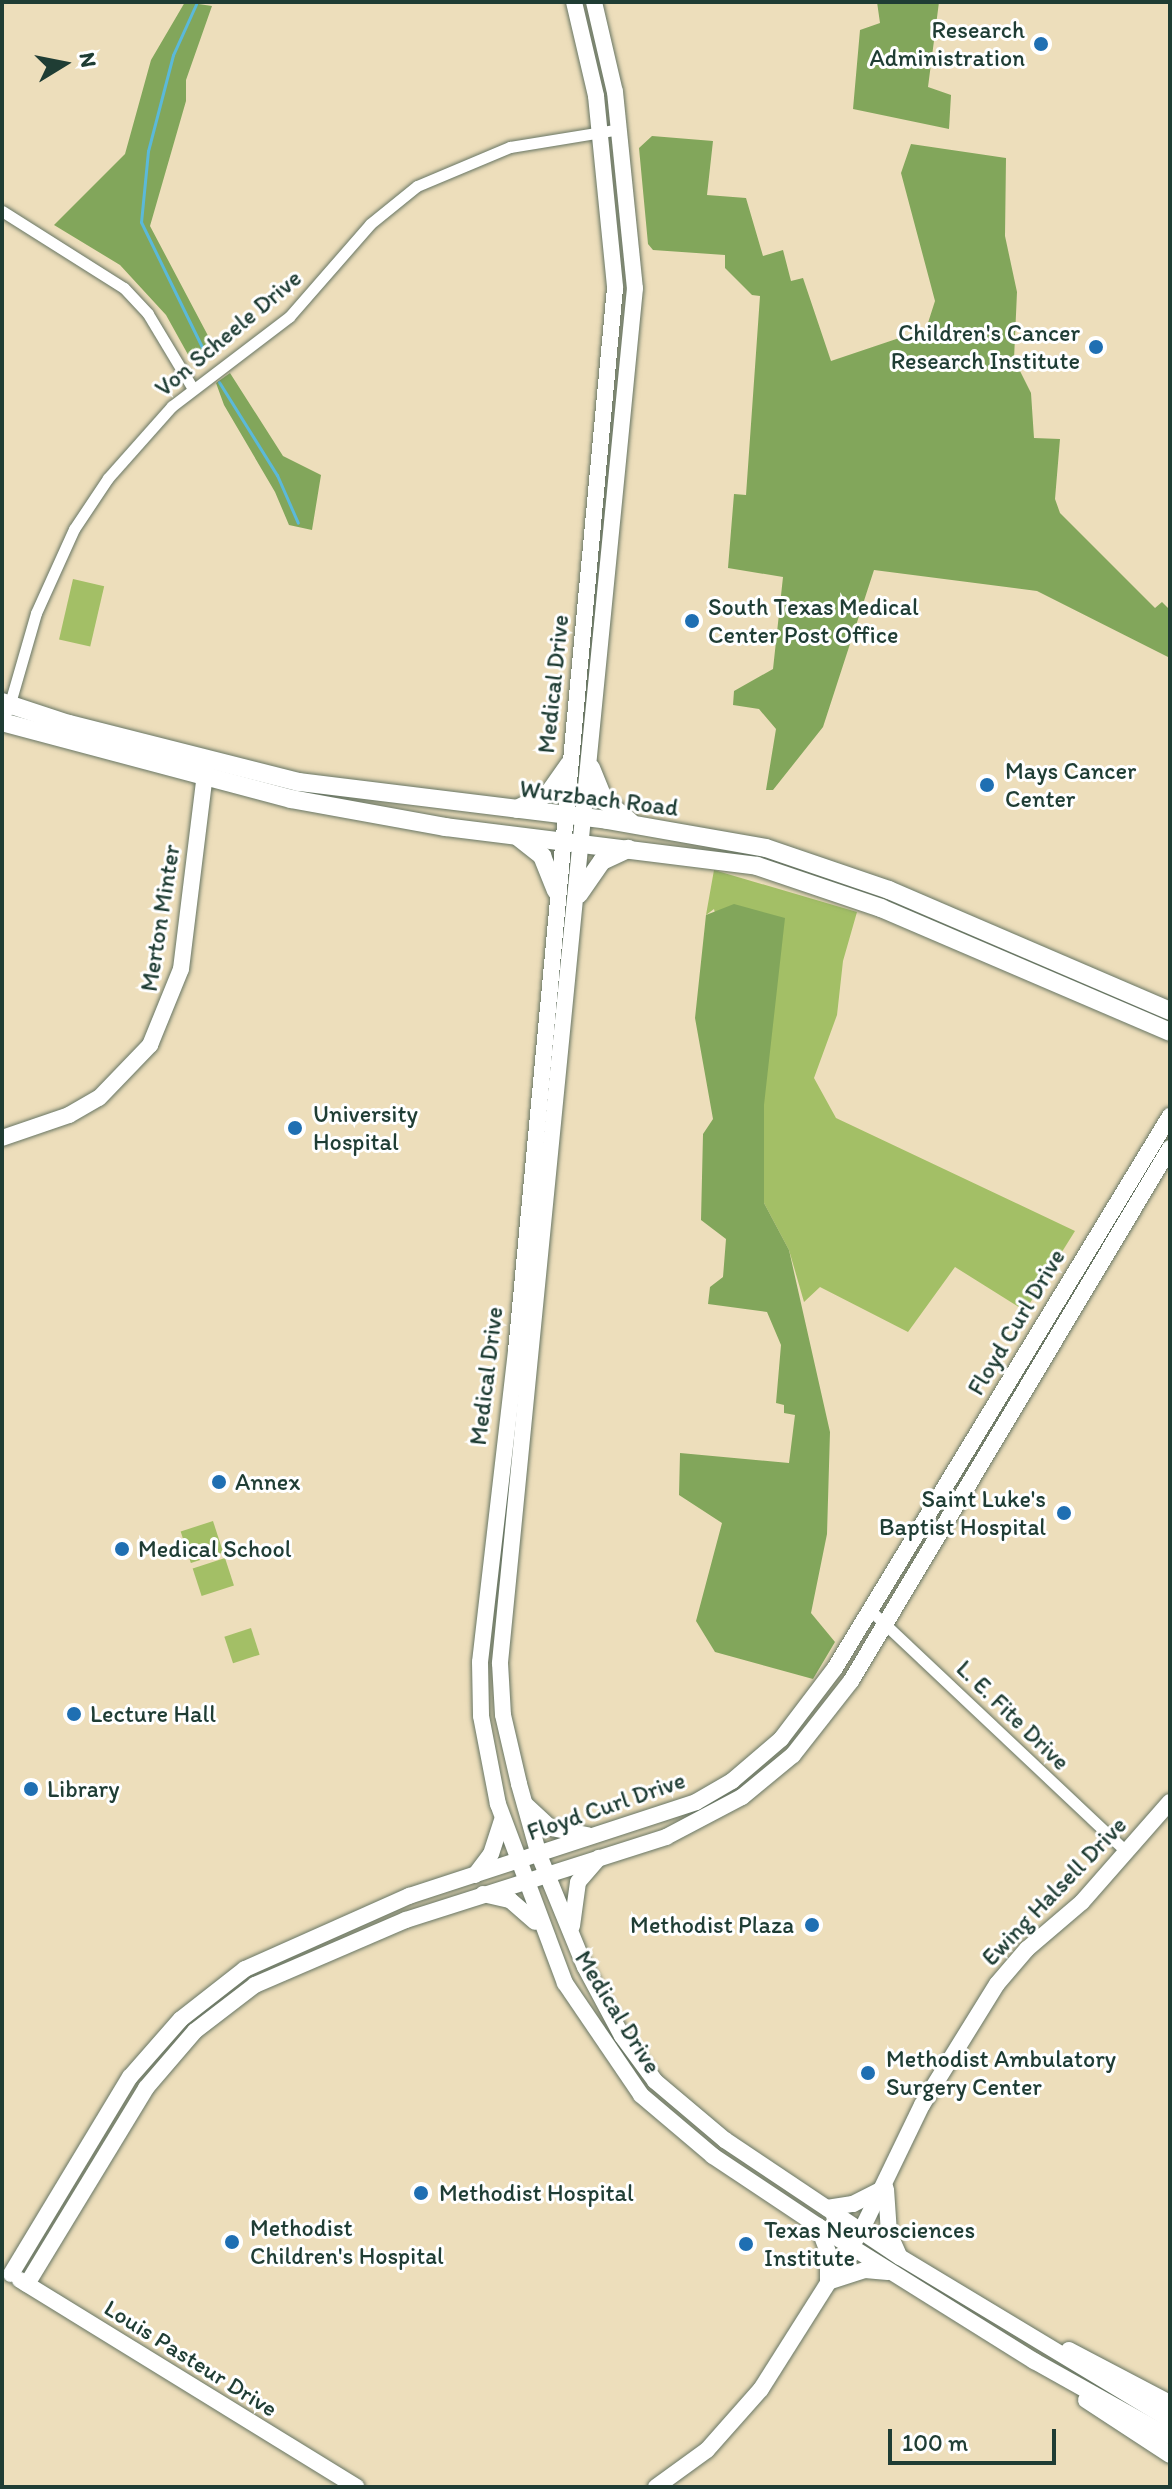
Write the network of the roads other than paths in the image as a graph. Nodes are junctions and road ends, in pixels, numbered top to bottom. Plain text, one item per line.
1 (574, 2) edge
2 (594, 2) edge
3 (620, 129) junction
4 (601, 132) junction
5 (2, 211) edge
6 (193, 389) junction
7 (4, 713) edge
8 (207, 761) junction
9 (569, 764) junction
10 (591, 768) junction
11 (204, 780) junction
12 (511, 811) junction
13 (563, 816) junction
14 (586, 818) junction
15 (634, 824) junction
16 (518, 837) junction
17 (560, 840) junction
18 (584, 843) junction
19 (629, 848) junction
20 (556, 890) junction
21 (579, 894) junction
22 (1170, 1011) edge
23 (1163, 1029) edge
24 (1170, 1043) edge
25 (1170, 1116) edge
26 (2, 1138) edge
27 (1170, 1148) edge
28 (493, 1533) junction
29 (512, 1535) junction
30 (870, 1610) junction
31 (885, 1623) junction
32 (792, 1726) junction
33 (806, 1741) junction
34 (1170, 1802) edge
35 (524, 1803) junction
36 (503, 1819) junction
37 (597, 1835) junction
38 (1126, 1851) junction
39 (604, 1853) junction
40 (539, 1855) junction
41 (517, 1862) junction
42 (546, 1873) junction
43 (475, 1875) junction
44 (523, 1880) junction
45 (482, 1894) junction
46 (542, 1929) junction
47 (573, 1935) junction
48 (886, 2187) junction
49 (827, 2208) junction
50 (818, 2226) junction
51 (861, 2231) junction
52 (851, 2247) junction
53 (900, 2257) junction
54 (6, 2272) edge
55 (890, 2272) junction
56 (828, 2282) junction
57 (27, 2284) junction
58 (1034, 2338) junction
59 (1034, 2361) junction
60 (1170, 2403) edge
61 (1170, 2420) edge
62 (1170, 2437) edge
63 (1170, 2455) edge
64 (356, 2487) edge
65 (656, 2487) edge

1 - 4 street, Medical Drive
2 - 3 street, Medical Drive
3 - 4 street, Von Scheele Drive
3 - 10 street, Medical Drive
4 - 6 street, Von Scheele Drive
4 - 9 street, Medical Drive
5 - 6 street
6 - 7 street, Von Scheele Drive
7 - 8 main road, Wurzbach Road
7 - 11 main road, Wurzbach Road
8 - 11 street, Merton Minter
8 - 12 main road, Wurzbach Road
9 - 12 main road
9 - 13 street, Medical Drive
10 - 14 street, Medical Drive
10 - 15 main road
11 - 16 main road, Wurzbach Road
11 - 26 street, Merton Minter
12 - 13 main road, Wurzbach Road
13 - 14 main road, Wurzbach Road
13 - 17 street, Medical Drive
14 - 15 main road, Wurzbach Road
14 - 18 street, Medical Drive
15 - 22 main road, Wurzbach Road
16 - 17 main road, Wurzbach Road
16 - 20 main road
17 - 18 main road, Wurzbach Road
17 - 20 street, Medical Drive
18 - 19 main road, Wurzbach Road
18 - 21 street, Medical Drive
19 - 21 main road
19 - 23 main road, Wurzbach Road
20 - 28 street, Medical Drive
21 - 29 street, Medical Drive
23 - 24 main road
25 - 30 street, Floyd Curl Drive
27 - 31 street, Floyd Curl Drive
28 - 29 street
28 - 36 street, Medical Drive
29 - 35 street, Medical Drive
30 - 31 street, L. E. Fite Drive
30 - 32 street, Floyd Curl Drive
31 - 33 street, Floyd Curl Drive
31 - 38 street, L. E. Fite Drive
32 - 33 street
32 - 37 street, Floyd Curl Drive
33 - 39 street, Floyd Curl Drive
34 - 38 street, Ewing Halsell Drive
35 - 37 street
35 - 40 street, Medical Drive
36 - 41 street, Medical Drive
36 - 43 street
37 - 40 street, Floyd Curl Drive
38 - 48 street, Ewing Halsell Drive
39 - 42 street, Floyd Curl Drive
39 - 47 street
40 - 41 street, Floyd Curl Drive
40 - 42 street, Medical Drive
41 - 43 street, Floyd Curl Drive
41 - 44 street, Medical Drive
42 - 44 street, Floyd Curl Drive
42 - 47 street, Medical Drive
43 - 54 street, Floyd Curl Drive
44 - 45 street, Floyd Curl Drive
44 - 46 street, Medical Drive
45 - 46 street
45 - 57 street, Floyd Curl Drive
46 - 50 street, Medical Drive
47 - 49 street, Medical Drive
48 - 49 street
48 - 51 street, Ewing Halsell Drive
48 - 53 street
49 - 51 street, Medical Drive
50 - 52 street, Medical Drive
50 - 56 street
51 - 52 street, Ewing Halsell Drive
51 - 53 street, Medical Drive
52 - 55 street, Medical Drive
52 - 56 street, Ewing Halsell Drive
53 - 58 street, Medical Drive
54 - 57 street, Louis Pasteur Drive
55 - 56 street
55 - 59 street, Medical Drive
56 - 65 street, Ewing Halsell Drive
57 - 64 street, Louis Pasteur Drive
58 - 60 street
58 - 61 street, Medical Drive
59 - 62 street, Medical Drive
59 - 63 street

